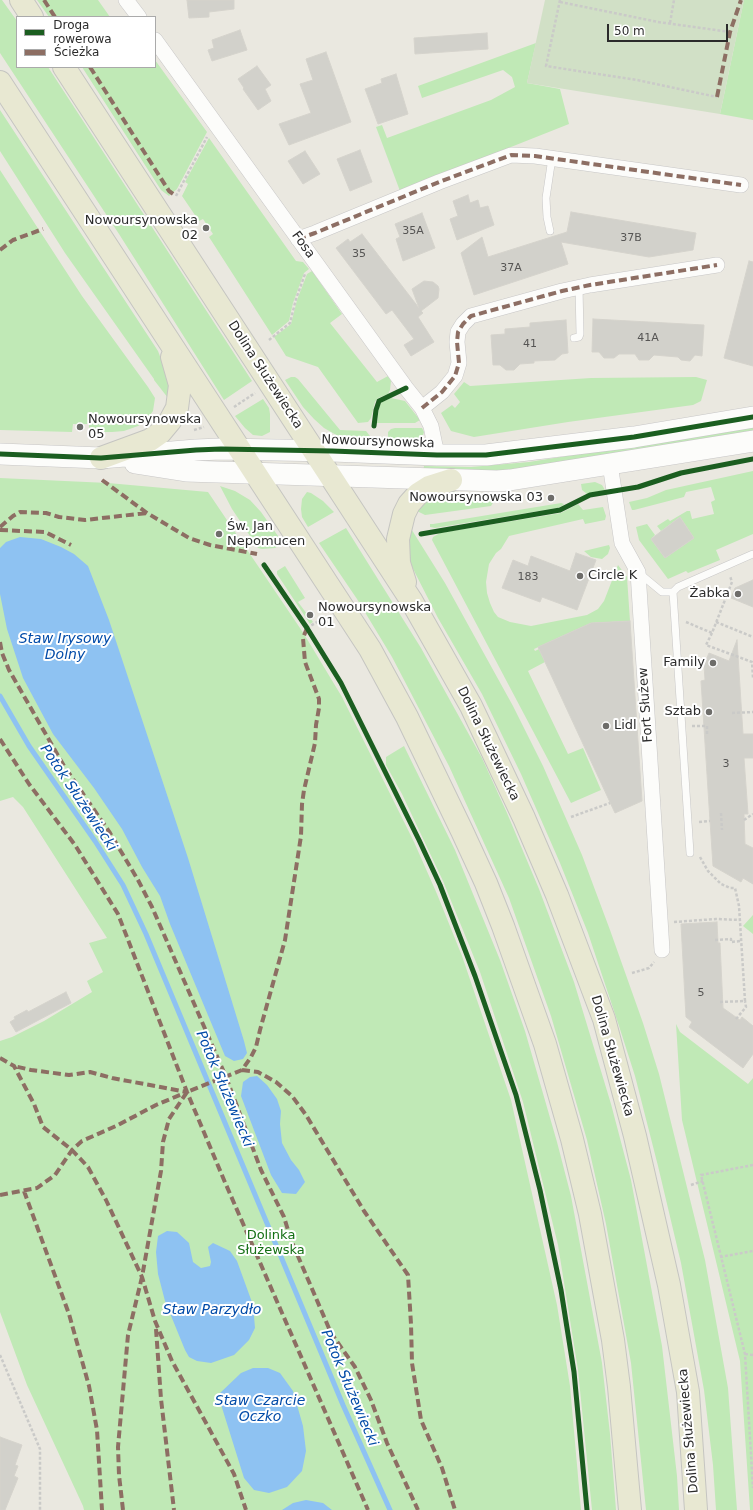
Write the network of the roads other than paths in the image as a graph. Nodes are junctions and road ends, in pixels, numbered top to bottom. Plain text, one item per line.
1 (21, 0) edge
2 (126, 0) edge
3 (31, 16) edge
4 (137, 16) edge
5 (156, 41) edge
6 (65, 68) edge
7 (0, 82) edge
8 (552, 158) junction
9 (741, 185) dead end
10 (550, 231) dead end
11 (298, 239) junction
12 (717, 265) dead end
13 (579, 287) junction
14 (166, 336) junction
15 (574, 338) dead end
16 (422, 408) junction
17 (753, 418) edge
18 (753, 441) edge
19 (240, 449) junction
20 (314, 450) junction
21 (0, 454) edge
22 (437, 455) junction
23 (101, 458) junction
24 (610, 464) junction
25 (256, 473) junction
26 (330, 476) junction
27 (451, 480) junction
28 (753, 554) edge
29 (638, 572) junction
30 (673, 592) junction
31 (411, 600) junction
32 (690, 853) dead end
33 (662, 950) road end
34 (630, 1510) edge
35 (696, 1510) edge

1 - 3 main road
2 - 4 street
5 - 11 street, Fosa
6 - 20 main road, Dolina Służewiecka
7 - 14 main road
8 - 9 street
8 - 10 lane
8 - 11 street
11 - 16 street, Fosa
12 - 13 street
13 - 15 lane
13 - 16 street
14 - 19 main road
14 - 23 main road
16 - 22 street, Fosa
17 - 22 street, Nowoursynowska
18 - 24 street, Nowoursynowska
19 - 20 street, Nowoursynowska
19 - 23 street, Nowoursynowska
19 - 25 main road
20 - 22 street, Nowoursynowska
20 - 26 main road, Dolina Służewiecka
21 - 23 street, Nowoursynowska
23 - 25 street, Nowoursynowska
24 - 27 street, Nowoursynowska
24 - 29 street, Fort Służew
25 - 26 street, Nowoursynowska
25 - 34 main road
26 - 27 street, Nowoursynowska
26 - 31 main road, Dolina Służewiecka
27 - 31 main road
28 - 30 lane
29 - 30 lane
29 - 33 street, Fort Służew
30 - 32 lane
31 - 35 main road, Dolina Służewiecka

